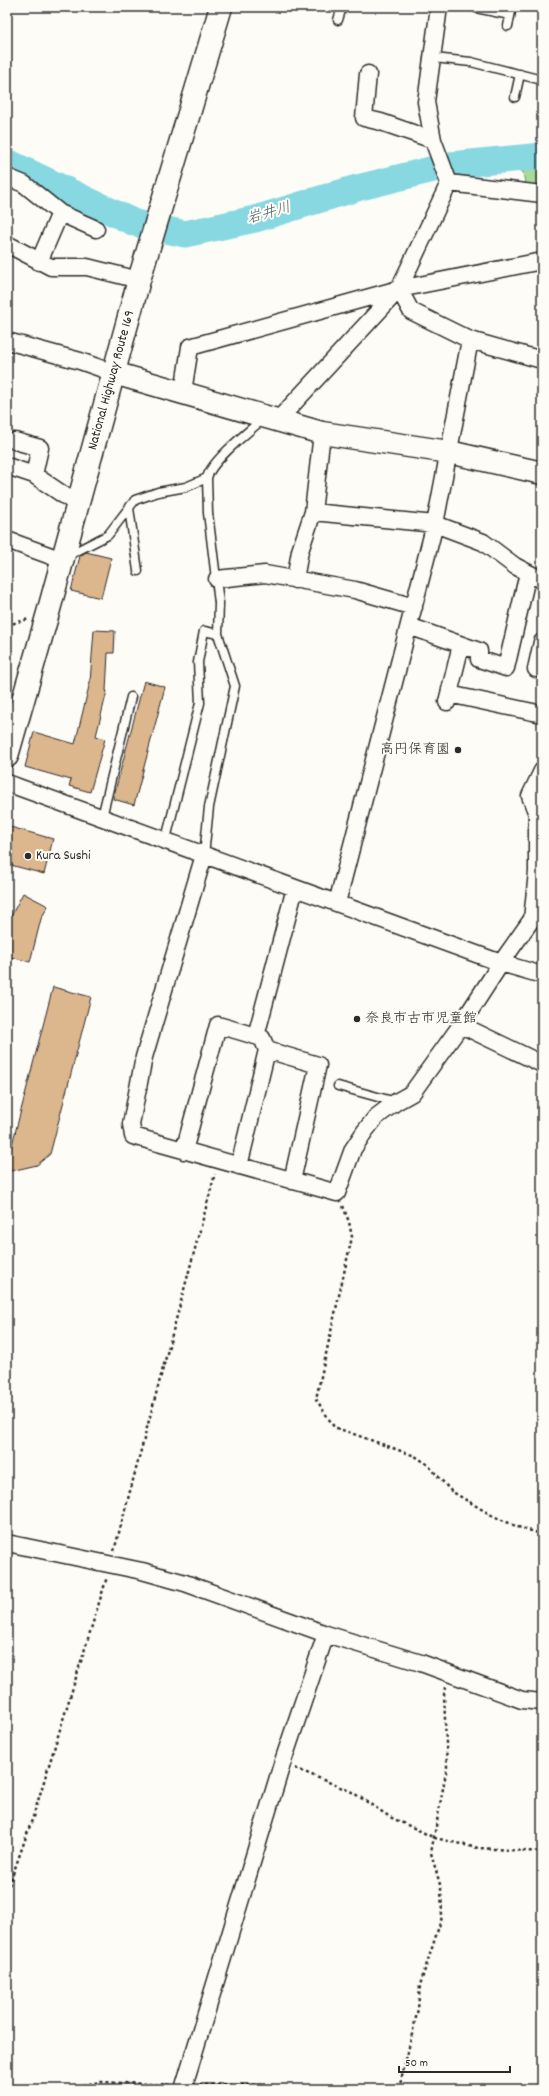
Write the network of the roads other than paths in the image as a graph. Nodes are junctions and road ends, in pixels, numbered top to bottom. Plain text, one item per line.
1 (221, 7) edge
2 (342, 7) edge
3 (439, 7) edge
4 (476, 8) edge
5 (511, 11) edge
6 (338, 20) dead end
7 (508, 26) dead end
8 (434, 58) junction
9 (368, 74) dead end
10 (520, 74) junction
11 (542, 80) edge
12 (515, 97) dead end
13 (434, 144) junction
14 (7, 178) edge
15 (447, 179) junction
16 (542, 194) edge
17 (60, 213) junction
18 (96, 229) dead end
19 (7, 244) edge
20 (542, 261) edge
21 (39, 262) junction
22 (139, 280) junction
23 (399, 289) junction
24 (470, 340) junction
25 (7, 341) edge
26 (542, 360) edge
27 (114, 373) junction
28 (183, 392) junction
29 (272, 418) junction
30 (322, 433) junction
31 (15, 441) dead end
32 (449, 452) junction
33 (7, 466) edge
34 (542, 473) edge
35 (34, 475) junction
36 (207, 478) junction
37 (76, 504) junction
38 (129, 508) junction
39 (313, 512) junction
40 (435, 524) junction
41 (7, 540) edge
42 (62, 560) junction
43 (138, 571) dead end
44 (528, 573) junction
45 (217, 579) junction
46 (295, 580) junction
47 (542, 580) edge
48 (414, 607) junction
49 (409, 626) junction
50 (218, 634) junction
51 (542, 642) edge
52 (461, 645) junction
53 (536, 670) dead end
54 (131, 697) dead end
55 (542, 714) edge
56 (7, 756) edge
57 (542, 771) edge
58 (7, 783) edge
59 (102, 817) junction
60 (166, 839) junction
61 (204, 855) junction
62 (295, 888) junction
63 (337, 903) junction
64 (501, 963) junction
65 (542, 975) edge
66 (461, 1025) junction
67 (256, 1036) junction
68 (267, 1050) junction
69 (542, 1064) edge
70 (338, 1086) dead end
71 (396, 1102) junction
72 (184, 1151) junction
73 (239, 1166) junction
74 (292, 1181) junction
75 (7, 1543) edge
76 (326, 1634) junction
77 (542, 1702) edge
78 (183, 2087) edge

1 - 22 main road, National Highway Route 169
2 - 6 lane
3 - 8 street
4 - 5 lane
5 - 7 lane
8 - 10 lane
8 - 13 street
9 - 13 street
10 - 11 lane
10 - 12 lane
13 - 15 street
14 - 17 street
15 - 16 street
15 - 23 street
17 - 18 street
17 - 21 street
19 - 21 street
20 - 23 street
21 - 22 street
22 - 27 main road, National Highway Route 169
23 - 24 street
23 - 28 street
23 - 29 street
24 - 26 street
24 - 32 street
25 - 27 street
27 - 28 main road
27 - 37 main road, National Highway Route 169
28 - 29 main road
29 - 30 main road
29 - 36 lane
30 - 32 main road
30 - 39 street
31 - 35 street
32 - 34 main road
32 - 40 street
33 - 35 street
35 - 37 street
36 - 38 lane
36 - 45 lane
37 - 42 main road, National Highway Route 169
38 - 42 lane
38 - 43 lane
39 - 40 street
39 - 46 street
40 - 44 street
40 - 48 street
41 - 42 street
42 - 56 main road, National Highway Route 169
44 - 47 street
44 - 52 street
45 - 46 street
45 - 50 lane
46 - 48 street
48 - 49 street
49 - 52 street
49 - 63 street
50 - 60 lane
50 - 61 lane
51 - 53 street
52 - 55 street
54 - 59 lane
57 - 64 street
58 - 59 street
59 - 60 street
60 - 61 street
61 - 62 street
61 - 72 street
62 - 63 street
62 - 67 street
63 - 64 street
64 - 65 street
64 - 66 street
66 - 69 street
66 - 71 street
67 - 68 street
67 - 72 street
68 - 73 street
68 - 74 street
70 - 71 lane
71 - 74 street
72 - 73 street
73 - 74 street
75 - 76 street
76 - 77 street
76 - 78 street

